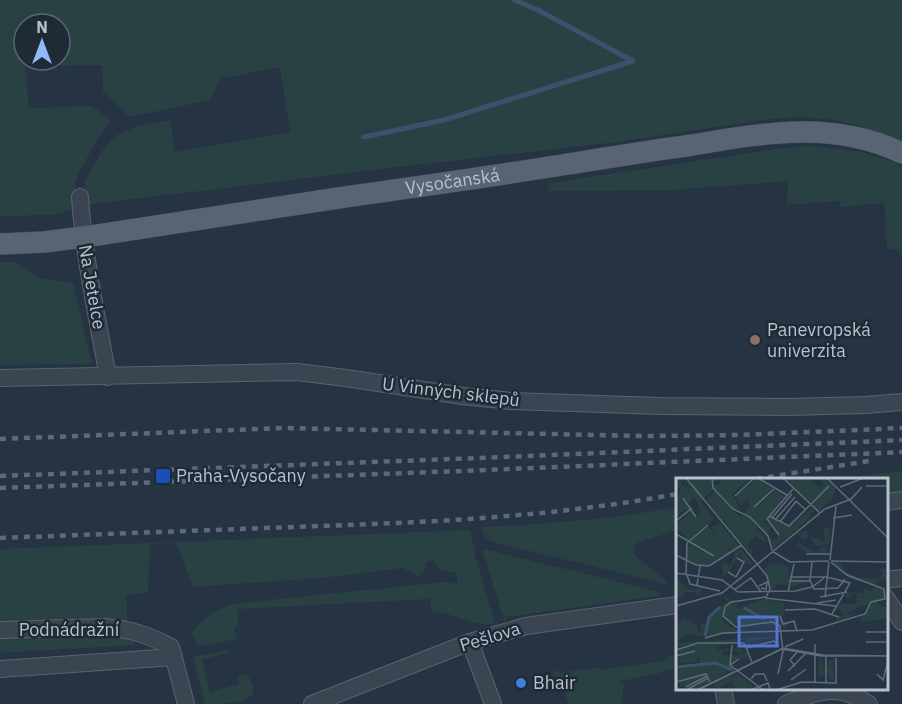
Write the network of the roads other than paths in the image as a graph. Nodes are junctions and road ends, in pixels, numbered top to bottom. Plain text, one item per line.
1 (902, 153) edge
2 (80, 197) dead end
3 (0, 244) edge
4 (108, 377) junction
5 (0, 378) edge
6 (902, 402) edge
7 (902, 500) edge
8 (887, 502) edge
9 (902, 578) edge
10 (887, 580) edge
11 (887, 601) edge
12 (676, 604) edge
13 (902, 622) edge
14 (0, 630) edge
15 (470, 642) junction
16 (173, 652) junction
17 (0, 669) edge
18 (723, 689) edge
19 (186, 704) edge
20 (312, 704) edge
21 (493, 704) edge
22 (726, 704) edge
23 (786, 704) edge
24 (869, 704) edge

1 - 3 main road, Vysočanská, bridge
2 - 4 street, Na Jetelce
4 - 5 street, U Vinných sklepů
4 - 6 street, U Vinných sklepů
7 - 8 street
9 - 10 street
11 - 13 street
12 - 15 street, Pešlova
14 - 16 street, Podnádražní
15 - 20 street, Pešlova
15 - 21 street
16 - 17 street, Podnádražní
16 - 19 street
18 - 22 street
23 - 24 street

